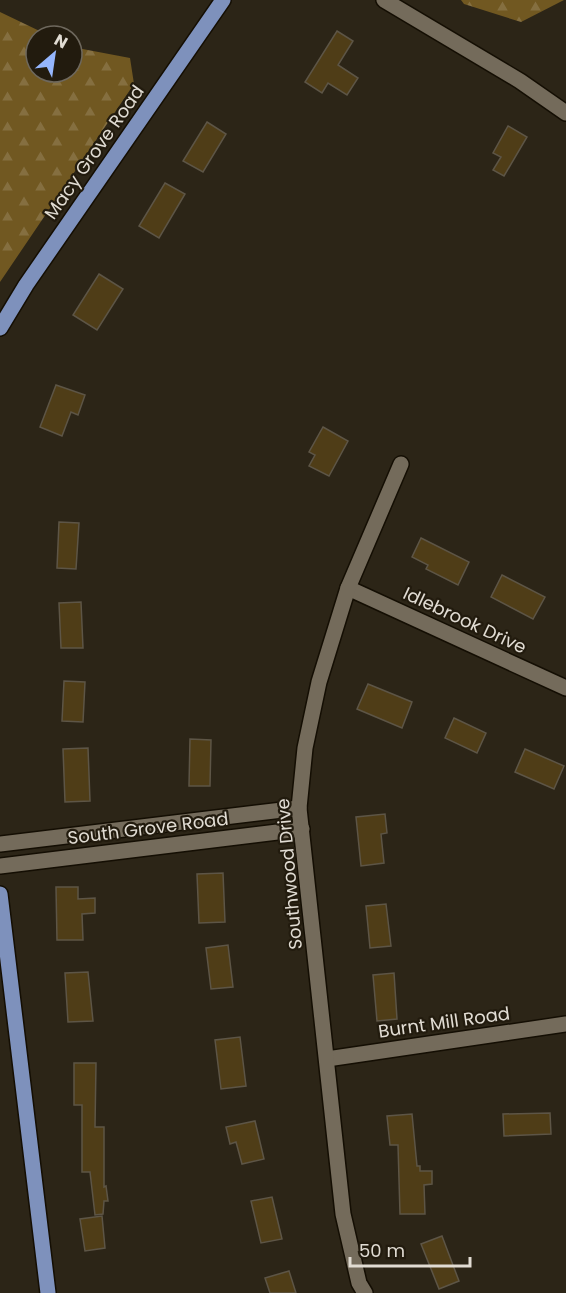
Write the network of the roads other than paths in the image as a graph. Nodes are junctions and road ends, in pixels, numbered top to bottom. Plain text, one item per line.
1 (223, 0) edge
2 (384, 0) edge
3 (566, 113) edge
4 (0, 328) edge
5 (401, 464) dead end
6 (348, 588) junction
7 (566, 688) edge
8 (299, 808) junction
9 (302, 829) junction
10 (0, 844) edge
11 (0, 866) edge
12 (0, 894) edge
13 (566, 1024) edge
14 (327, 1059) junction
15 (48, 1293) edge
16 (365, 1293) edge

1 - 4 main road, Macy Grove Road
2 - 3 street
5 - 6 street, Southwood Drive
6 - 7 street, Idlebrook Drive
6 - 8 street, Southwood Drive
8 - 9 street, Southwood Drive
8 - 10 street, South Grove Road
9 - 11 street, South Grove Road
9 - 14 street, Southwood Drive
12 - 15 main road
13 - 14 street, Burnt Mill Road
14 - 16 street, Southwood Drive

